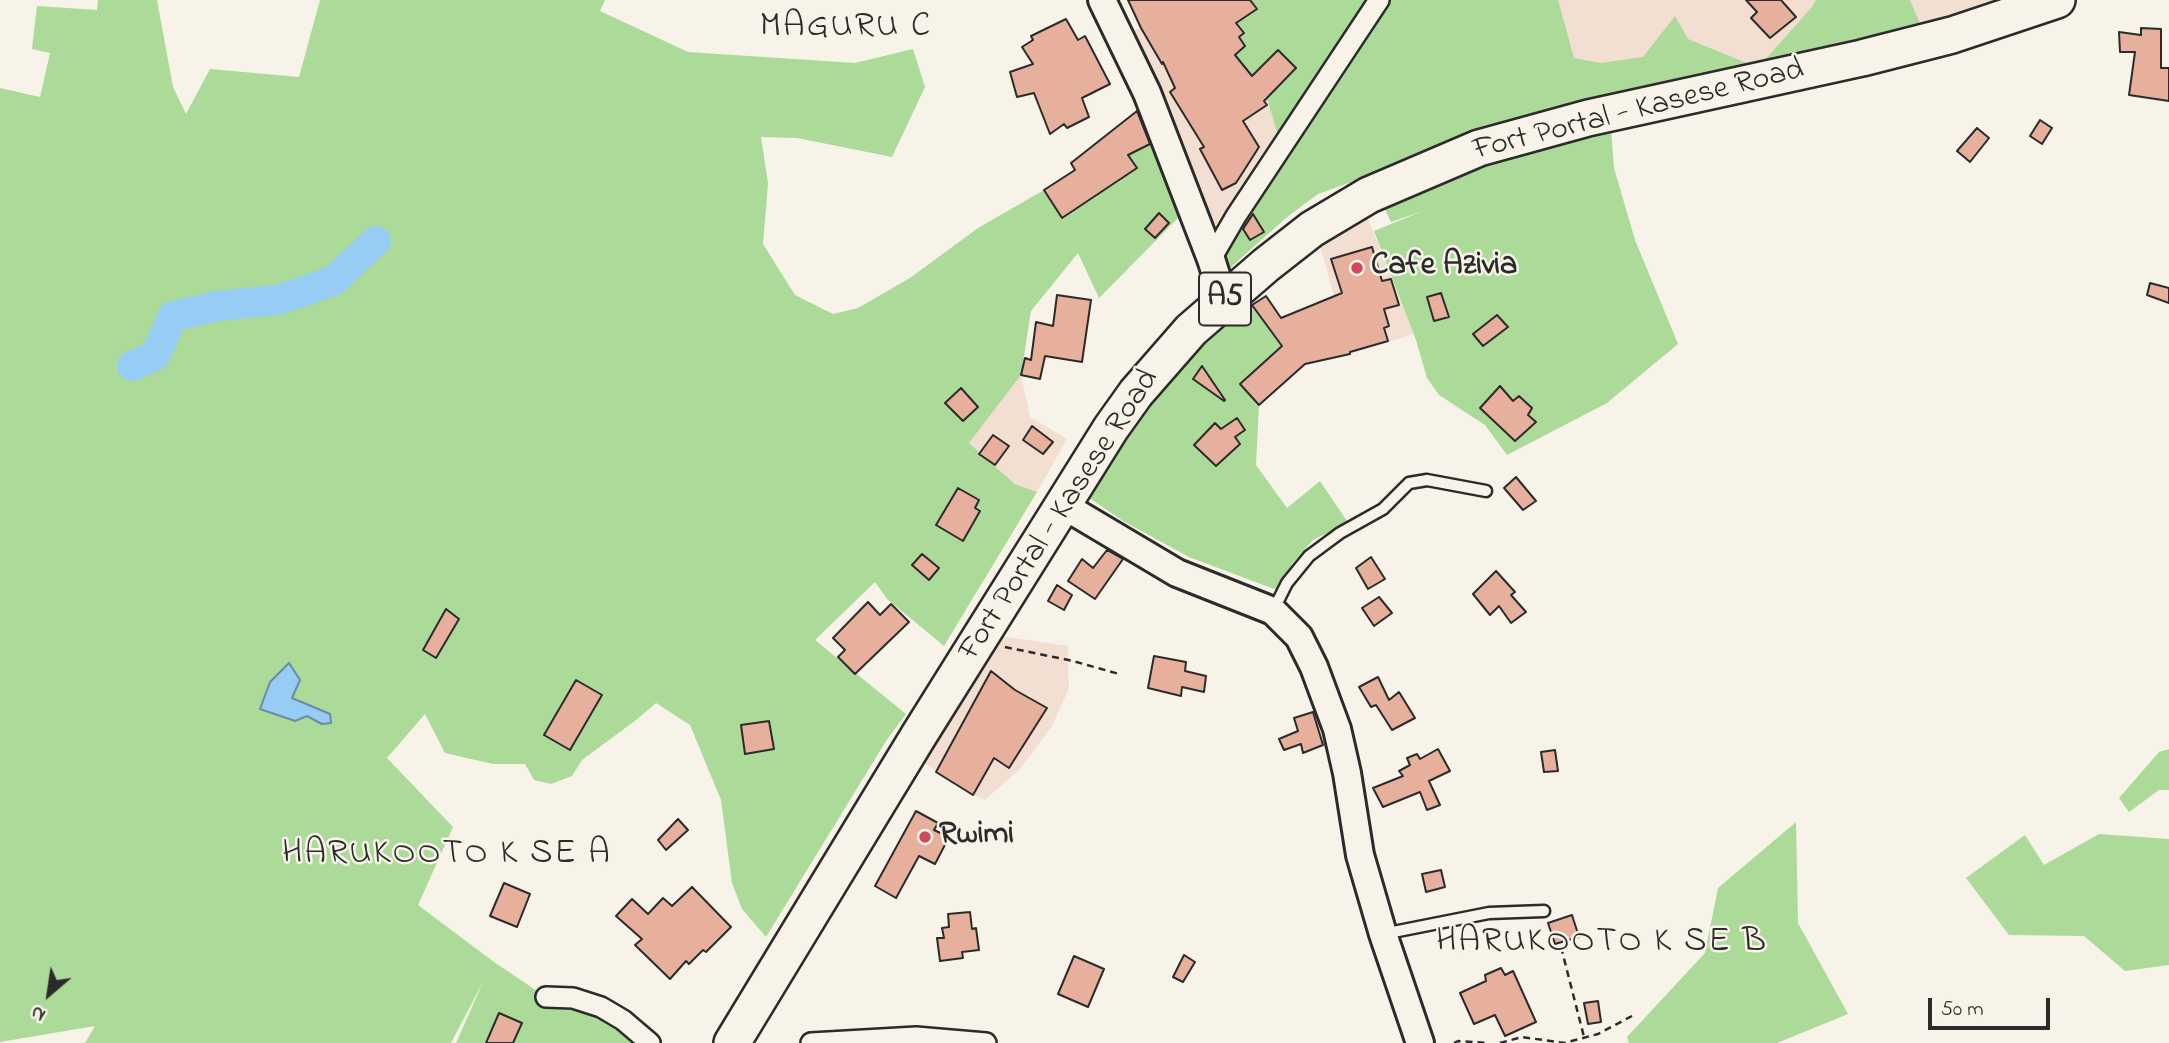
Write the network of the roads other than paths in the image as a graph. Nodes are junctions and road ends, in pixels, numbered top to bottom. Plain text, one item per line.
1 (1102, 0) edge
2 (1379, 0) edge
3 (2057, 0) edge
4 (1211, 259) junction
5 (1224, 300) junction
6 (1486, 491) dead end
7 (1061, 504) junction
8 (1273, 611) junction
9 (1544, 911) dead end
10 (1383, 934) junction
11 (546, 997) dead end
12 (650, 1043) edge
13 (732, 1043) edge
14 (811, 1043) edge
15 (986, 1043) edge
16 (1420, 1043) edge

1 - 4 street
2 - 4 street
3 - 5 highway, Fort Portal - Kasese Road / A5
4 - 5 street
5 - 7 highway, Fort Portal - Kasese Road / A5
6 - 8 lane
7 - 8 street
7 - 13 highway, Fort Portal - Kasese Road / A5
8 - 10 street
9 - 10 lane
10 - 16 street
11 - 12 street
14 - 15 street

